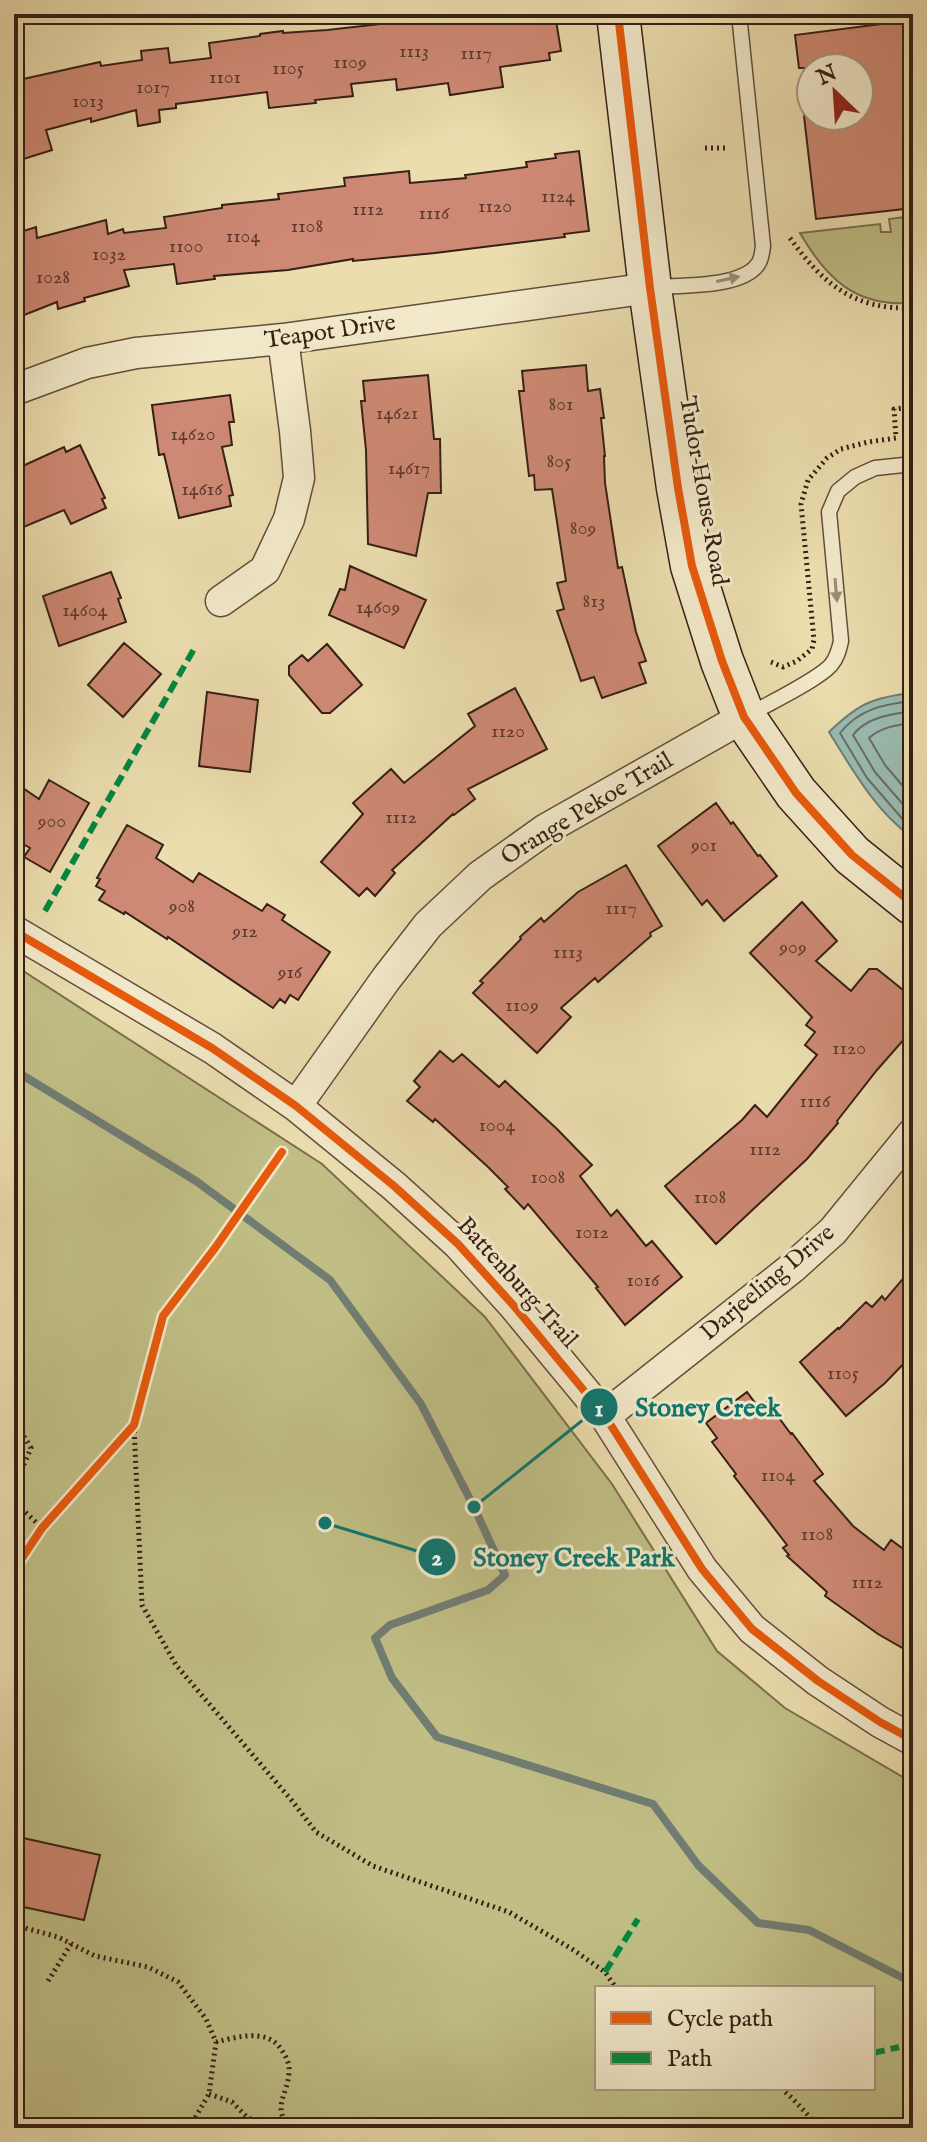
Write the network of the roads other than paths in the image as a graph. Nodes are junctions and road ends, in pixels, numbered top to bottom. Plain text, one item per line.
1 (618, 14) edge
2 (739, 14) edge
3 (650, 288) junction
4 (283, 339) junction
5 (14, 390) edge
6 (913, 464) edge
7 (221, 601) dead end
8 (744, 717) junction
9 (913, 904) edge
10 (14, 931) edge
11 (296, 1106) junction
12 (913, 1133) edge
13 (605, 1416) junction
14 (913, 1740) edge

1 - 3 street, Tudor House Road
3 -> 2 lane
3 - 4 street, Teapot Drive
3 - 8 street, Tudor House Road
4 - 5 street, Teapot Drive
4 - 7 street
6 -> 8 lane
8 - 9 street, Tudor House Road
8 - 11 street, Orange Pekoe Trail
10 - 11 street, Battenburg Trail
11 - 13 street, Battenburg Trail
12 - 13 street, Darjeeling Drive
13 - 14 street, Battenburg Trail

